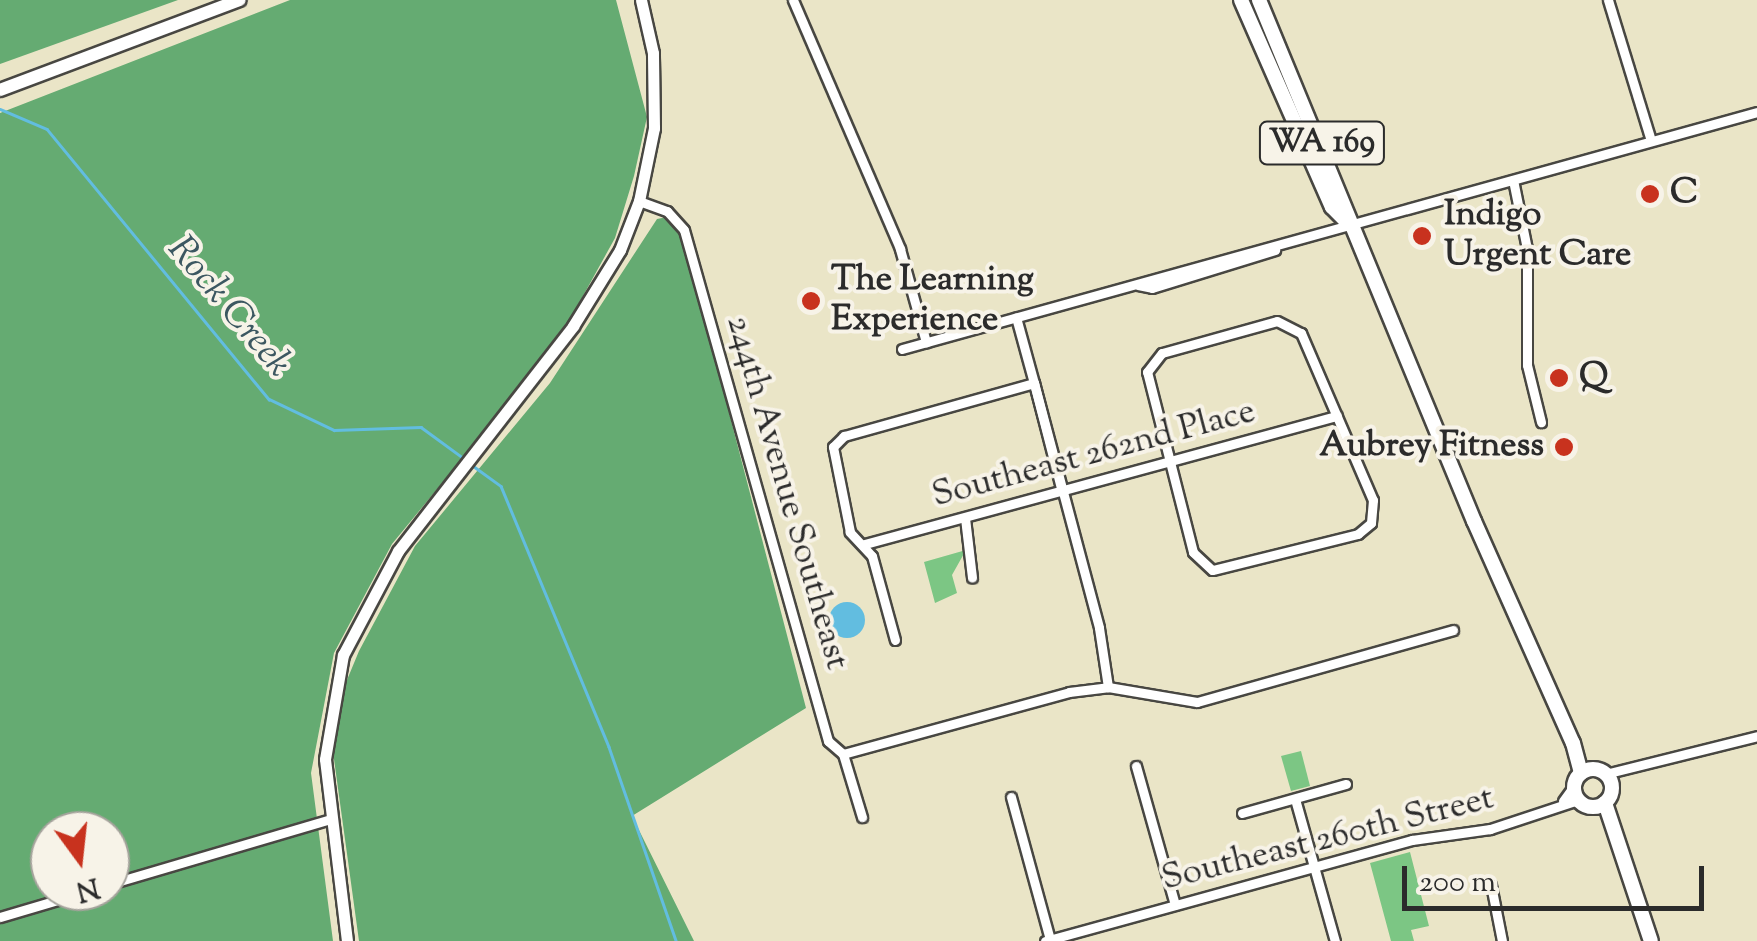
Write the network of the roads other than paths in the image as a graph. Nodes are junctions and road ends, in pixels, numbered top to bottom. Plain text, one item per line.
1 (240, 0) edge
2 (641, 0) edge
3 (794, 0) edge
4 (1242, 0) edge
5 (1608, 0) edge
6 (1257, 2) edge
7 (0, 90) edge
8 (1757, 112) edge
9 (1651, 141) junction
10 (1513, 180) junction
11 (639, 201) junction
12 (1351, 226) junction
13 (1016, 317) junction
14 (926, 342) junction
15 (902, 349) dead end
16 (1034, 383) junction
17 (1337, 416) junction
18 (1541, 422) dead end
19 (1169, 462) junction
20 (1062, 492) junction
21 (964, 518) junction
22 (865, 544) junction
23 (972, 578) dead end
24 (1454, 630) dead end
25 (895, 640) dead end
26 (1108, 688) junction
27 (1757, 736) edge
28 (843, 754) junction
29 (1136, 766) dead end
30 (1591, 783) junction
31 (1346, 784) dead end
32 (1011, 796) dead end
33 (1294, 798) junction
34 (1600, 805) junction
35 (1242, 813) dead end
36 (862, 817) dead end
37 (331, 819) junction
38 (1314, 867) junction
39 (130, 878) edge
40 (1491, 885) dead end
41 (1175, 906) junction
42 (30, 908) edge
43 (0, 917) edge
44 (1048, 940) edge
45 (347, 941) edge
46 (1335, 941) edge
47 (1502, 941) edge
48 (1651, 941) edge

1 - 7 main road
2 - 11 street
3 - 14 street
4 - 12 main road, WA 169
5 - 9 street
6 - 12 main road, WA 169
8 - 9 street
9 - 10 street
10 - 12 street
10 - 18 street
11 - 28 street, 244th Avenue Southeast
11 - 37 street
12 - 13 street
12 - 30 main road, WA 169
13 - 14 street
13 - 16 street
14 - 15 street
16 - 20 street
16 - 22 street
17 - 19 street, Southeast 262nd Place
17 - 19 street
17 - 19 street
19 - 20 street, Southeast 262nd Place
20 - 21 street, Southeast 262nd Place
20 - 26 street
21 - 22 street, Southeast 262nd Place
21 - 23 street
22 - 25 street
24 - 26 street
26 - 28 street
27 - 30 street, Southeast 260th Street
28 - 36 street, 244th Avenue Southeast
29 - 41 street
30 - 34 main road
30 - 34 main road
30 - 38 street, Southeast 260th Street
31 - 33 street
32 - 44 street
33 - 35 street
33 - 38 street
34 - 48 main road
37 - 39 street
37 - 45 street
38 - 41 street, Southeast 260th Street
38 - 46 street
40 - 47 street
41 - 44 street, Southeast 260th Street
42 - 43 street

